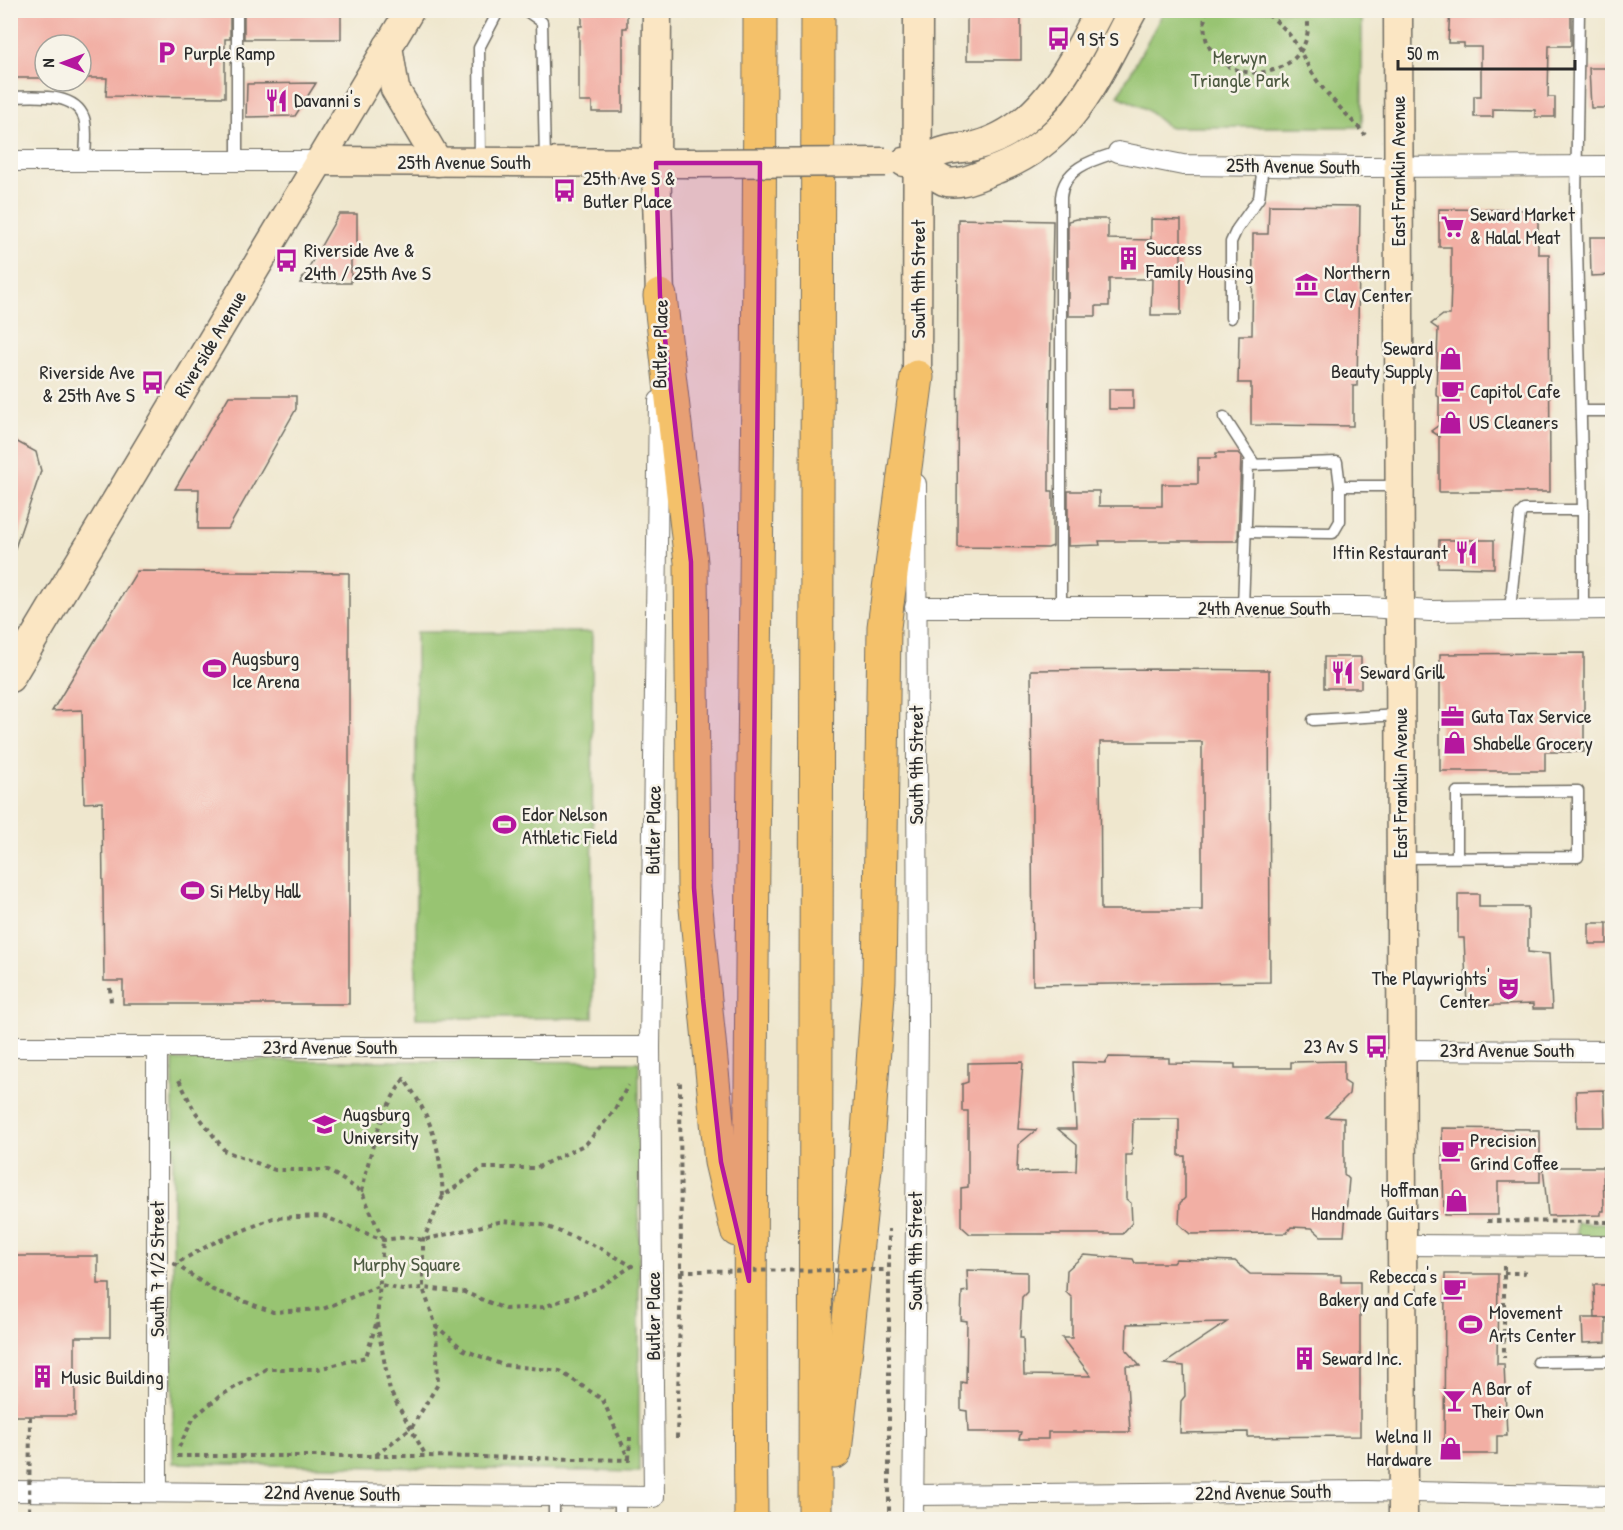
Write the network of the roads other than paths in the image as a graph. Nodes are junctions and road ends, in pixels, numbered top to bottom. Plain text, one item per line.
1 (237, 10) edge
2 (410, 10) edge
3 (499, 10) edge
4 (525, 10) edge
5 (657, 10) edge
6 (760, 10) edge
7 (818, 10) edge
8 (918, 10) edge
9 (1101, 10) edge
10 (1133, 10) edge
11 (1398, 10) edge
12 (1579, 10) edge
13 (388, 46) junction
14 (10, 97) edge
15 (1118, 152) joint
16 (10, 161) edge
17 (85, 161) junction
18 (237, 161) junction
19 (320, 161) junction
20 (438, 162) junction
21 (480, 162) junction
22 (545, 162) junction
23 (918, 162) junction
24 (656, 163) junction
25 (1263, 166) junction
26 (1576, 166) junction
27 (1612, 166) edge
28 (1399, 167) junction
29 (660, 296) junction
30 (1231, 318) dead end
31 (917, 377) junction
32 (1582, 411) junction
33 (1612, 411) edge
34 (1224, 417) dead end
35 (1253, 462) junction
36 (1341, 486) junction
37 (1399, 486) junction
38 (1583, 510) junction
39 (1245, 532) junction
40 (915, 607) junction
41 (1061, 608) junction
42 (1243, 608) junction
43 (1399, 609) junction
44 (1510, 609) junction
45 (1583, 609) junction
46 (1612, 609) edge
47 (10, 678) edge
48 (1400, 715) junction
49 (1312, 720) dead end
50 (1457, 856) junction
51 (1400, 858) junction
52 (10, 1047) edge
53 (157, 1047) junction
54 (650, 1047) junction
55 (1401, 1050) junction
56 (1612, 1051) edge
57 (1401, 1245) junction
58 (1612, 1246) edge
59 (749, 1281) junction
60 (1612, 1361) edge
61 (1538, 1362) dead end
62 (10, 1491) edge
63 (157, 1491) junction
64 (554, 1495) junction
65 (914, 1495) junction
66 (620, 1496) junction
67 (1612, 1496) edge
68 (654, 1497) joint
69 (1403, 1506) edge
70 (554, 1520) edge
71 (620, 1520) edge
72 (751, 1520) edge
73 (815, 1520) edge
74 (829, 1520) edge
75 (913, 1520) edge

1 - 18 lane
2 - 13 street, Riverside Avenue
3 - 21 lane
4 - 22 lane
5 - 24 street, Butler Place
6 - 59 highway
7 - 73 highway
8 - 23 street, South 9th Street
9 - 23 street
10 - 23 street
11 - 28 street, East Franklin Avenue
12 - 26 lane
13 - 19 street, Riverside Avenue
13 - 20 street
14 - 17 lane
15 - 25 street, 25th Avenue South
15 - 41 lane
16 - 17 street, 25th Avenue South
17 - 18 street, 25th Avenue South
18 - 19 street, 25th Avenue South
19 - 20 street, 25th Avenue South
19 - 47 street, Riverside Avenue
20 - 21 street, 25th Avenue South
21 - 22 street, 25th Avenue South
22 - 24 street, 25th Avenue South
23 - 24 street, 25th Avenue South, bridge
23 - 31 street, South 9th Street
24 - 29 street, Butler Place
25 - 28 street, 25th Avenue South
25 - 30 lane
26 - 27 street, 25th Avenue South
26 - 28 street, 25th Avenue South
26 - 32 lane
28 - 37 street, East Franklin Avenue
29 - 54 street, Butler Place
29 - 59 highway
31 - 40 street, South 9th Street
31 - 74 highway
32 - 33 lane
32 - 38 lane
34 - 35 lane
35 - 36 lane
35 - 39 lane
36 - 37 lane
36 - 39 lane
37 - 43 street, East Franklin Avenue
38 - 44 lane
38 - 45 lane
39 - 42 lane
40 - 41 street, 24th Avenue South
40 - 65 street, South 9th Street
41 - 42 street, 24th Avenue South
42 - 43 street, 24th Avenue South
43 - 44 street, 24th Avenue South
43 - 48 street, East Franklin Avenue
44 - 45 street, 24th Avenue South
45 - 46 street, 24th Avenue South
48 - 49 lane
48 - 51 street, East Franklin Avenue
50 - 50 lane
50 - 51 lane
51 - 55 street, East Franklin Avenue
52 - 53 street, 23rd Avenue South
53 - 54 street, 23rd Avenue South
53 - 63 street, South 7 1/2 Street
54 - 68 street, Butler Place
55 - 56 street, 23rd Avenue South
55 - 57 street, East Franklin Avenue
57 - 58 street
57 - 69 street, East Franklin Avenue
59 - 72 highway
60 - 61 lane
62 - 63 street, 22nd Avenue South
63 - 64 street, 22nd Avenue South
64 - 66 street, 22nd Avenue South
64 - 70 lane
65 - 69 street, 22nd Avenue South
65 - 75 street, South 9th Street
66 - 68 street, 22nd Avenue South
66 - 71 lane
67 - 69 street, 22nd Avenue South

